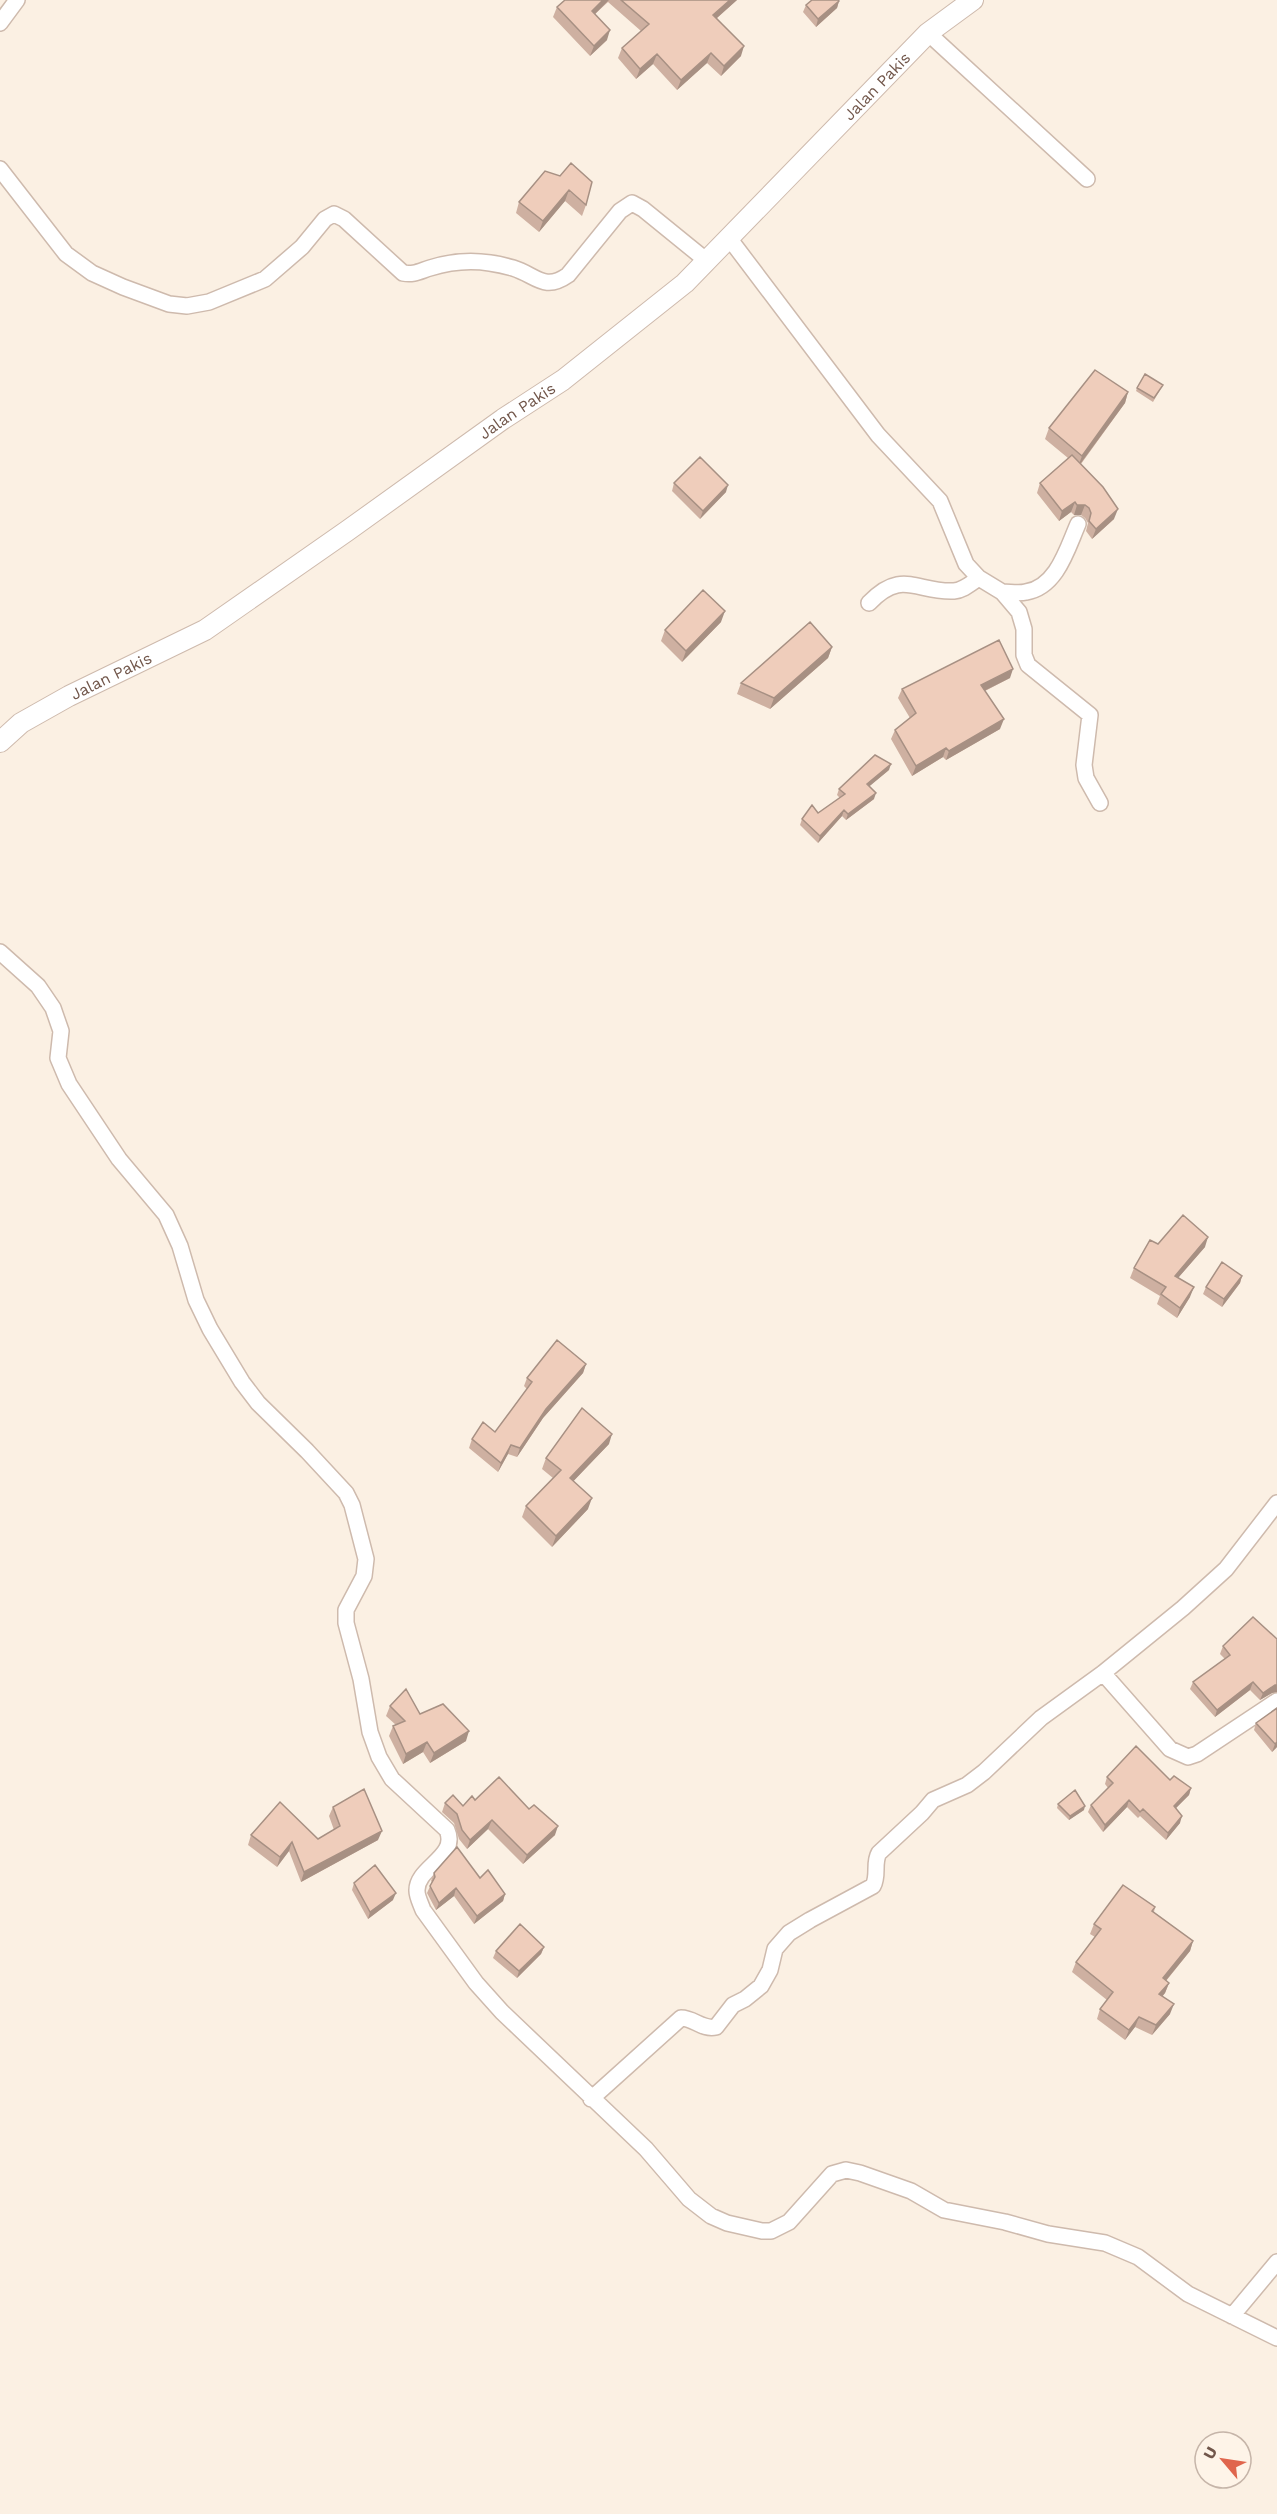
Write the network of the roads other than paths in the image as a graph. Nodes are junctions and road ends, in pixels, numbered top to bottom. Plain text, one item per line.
1 (17, 0) edge
2 (973, 0) edge
3 (0, 23) edge
4 (928, 33) junction
5 (0, 169) edge
6 (1087, 179) dead end
7 (729, 238) junction
8 (706, 261) junction
9 (1078, 524) dead end
10 (979, 578) junction
11 (1002, 592) junction
12 (869, 603) dead end
13 (0, 742) edge
14 (1100, 803) dead end
15 (0, 952) edge
16 (1277, 1503) edge
17 (1103, 1673) junction
18 (1277, 1701) edge
19 (591, 2099) junction
20 (1277, 2262) edge
21 (1232, 2316) junction
22 (1277, 2338) edge

1 - 3 street
2 - 4 street, Jalan Pakis
4 - 6 street
4 - 7 street, Jalan Pakis
5 - 8 street
7 - 8 street, Jalan Pakis
7 - 10 street
8 - 13 street, Jalan Pakis
9 - 11 street
10 - 11 street
10 - 12 street
11 - 14 street
15 - 19 street
16 - 17 street
17 - 18 street
17 - 19 street
19 - 21 street
20 - 21 street
21 - 22 street

